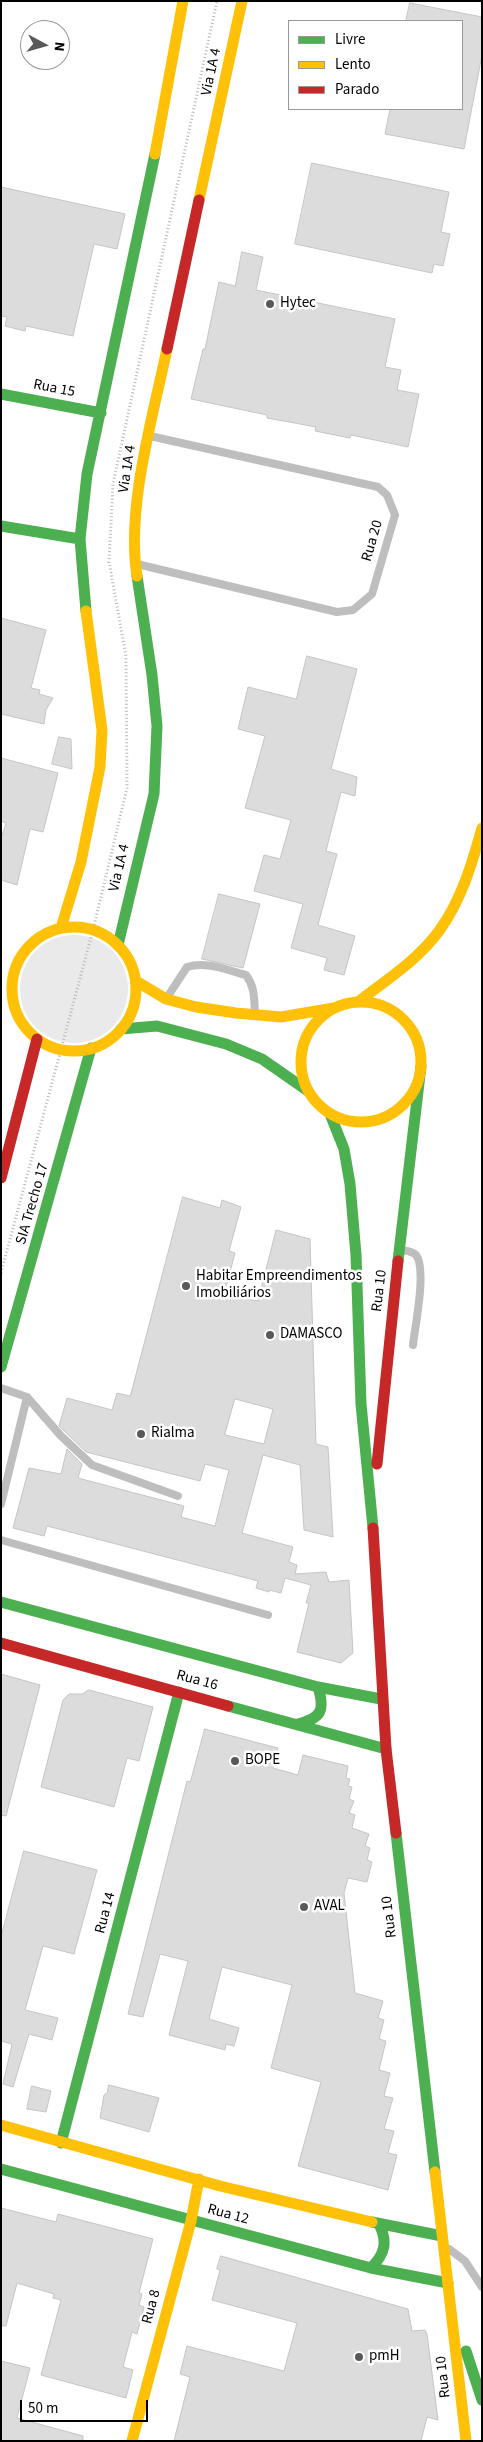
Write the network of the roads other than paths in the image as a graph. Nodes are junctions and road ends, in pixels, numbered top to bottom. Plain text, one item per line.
1 (183, 1) edge
2 (242, 1) edge
3 (1, 394) edge
4 (101, 413) junction
5 (149, 435) junction
6 (1, 526) edge
7 (80, 539) junction
8 (135, 564) junction
9 (482, 828) edge
10 (62, 928) junction
11 (32, 944) junction
12 (118, 945) junction
13 (10, 952) dead end
14 (136, 981) junction
15 (1, 984) edge
16 (12, 992) junction
17 (166, 999) junction
18 (358, 1002) junction
19 (337, 1007) junction
20 (255, 1015) junction
21 (121, 1029) junction
22 (37, 1039) junction
23 (91, 1048) junction
24 (421, 1066) junction
25 (308, 1091) junction
26 (330, 1114) junction
27 (1, 1178) edge
28 (400, 1249) junction
29 (412, 1345) dead end
30 (1, 1366) edge
31 (1, 1388) edge
32 (28, 1397) junction
33 (178, 1496) dead end
34 (1, 1504) edge
35 (373, 1520) junction
36 (1, 1540) edge
37 (1, 1602) edge
38 (268, 1614) dead end
39 (1, 1642) edge
40 (318, 1687) junction
41 (179, 1692) junction
42 (381, 1699) junction
43 (298, 1724) junction
44 (386, 1749) junction
45 (1, 2125) edge
46 (61, 2143) junction
47 (1, 2169) edge
48 (199, 2180) junction
49 (191, 2220) junction
50 (379, 2224) junction
51 (443, 2240) junction
52 (370, 2268) junction
53 (448, 2284) junction
54 (482, 2288) edge
55 (452, 2309) junction
56 (482, 2400) edge
57 (132, 2441) edge
58 (466, 2441) edge

1 - 4 main road
2 - 5 main road, Via 1A 4
3 - 4 main road, Rua 15
4 - 7 main road
5 - 8 main road, Via 1A 4
5 - 8 lane, Rua 20
6 - 7 main road
7 - 10 main road
8 - 12 main road, Via 1A 4
9 - 18 main road
10 - 11 main road
10 - 12 main road
11 - 13 main road
11 - 16 main road
12 - 14 main road
14 - 17 main road
14 - 21 main road
15 - 16 main road
16 - 22 main road
17 - 20 main road
17 - 20 lane
18 - 19 main road
18 - 24 main road
19 - 20 main road
19 - 25 main road
21 - 23 main road
21 - 25 main road
22 - 23 main road
22 - 27 main road
23 - 30 main road, SIA Trecho 17
24 - 26 main road
24 - 28 main road, Rua 10
25 - 26 main road
26 - 35 main road, Rua 10
28 - 29 lane
28 - 35 main road, Rua 10
31 - 32 lane
32 - 33 lane
32 - 34 lane
35 - 42 main road, Rua 10
36 - 38 lane
37 - 40 main road, Rua 16
39 - 41 main road, Rua 16
40 - 42 main road, Rua 16
40 - 43 main road
41 - 43 main road, Rua 16
41 - 46 main road, Rua 14
42 - 44 main road, Rua 10
43 - 44 main road, Rua 16
44 - 51 main road, Rua 10
45 - 46 main road, Rua 12
46 - 48 main road, Rua 12
47 - 49 main road, Rua 12
48 - 49 main road, Rua 8
48 - 50 main road, Rua 12
49 - 52 main road, Rua 12
49 - 57 main road, Rua 8
50 - 51 main road, Rua 12
50 - 52 main road
51 - 53 main road, Rua 10
51 - 54 lane
52 - 53 main road, Rua 12
53 - 55 main road, Rua 10
55 - 56 main road, Rua 10
55 - 58 main road, Rua 10

